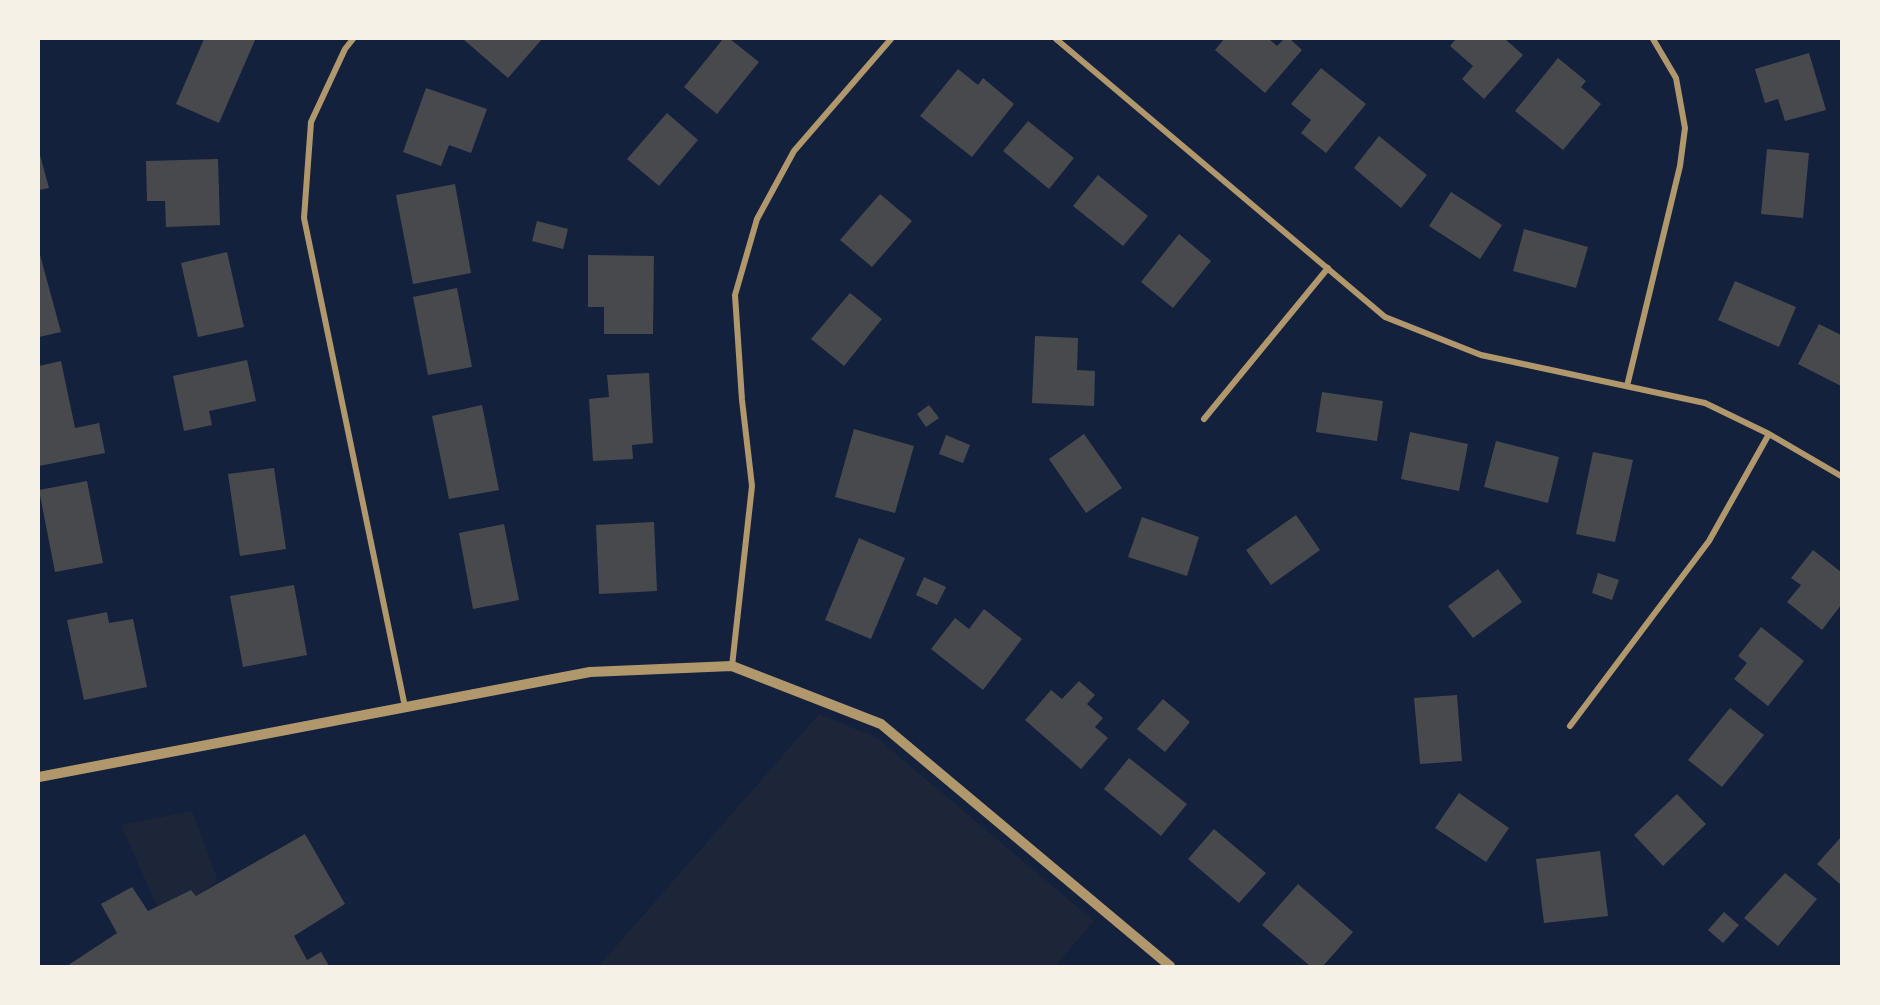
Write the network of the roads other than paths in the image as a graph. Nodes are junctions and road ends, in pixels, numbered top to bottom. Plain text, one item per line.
1 (353, 39) edge
2 (891, 39) edge
3 (1056, 39) edge
4 (1653, 39) edge
5 (1328, 268) junction
6 (1628, 386) junction
7 (1204, 419) dead end
8 (1769, 434) junction
9 (1841, 476) edge
10 (732, 666) junction
11 (405, 707) junction
12 (1570, 726) dead end
13 (39, 777) edge
14 (1170, 966) edge

1 - 11 street
2 - 10 street
3 - 5 street
4 - 6 street
5 - 6 street
5 - 7 street
6 - 8 street
8 - 9 street
8 - 12 street
10 - 11 street
10 - 14 street
11 - 13 street

